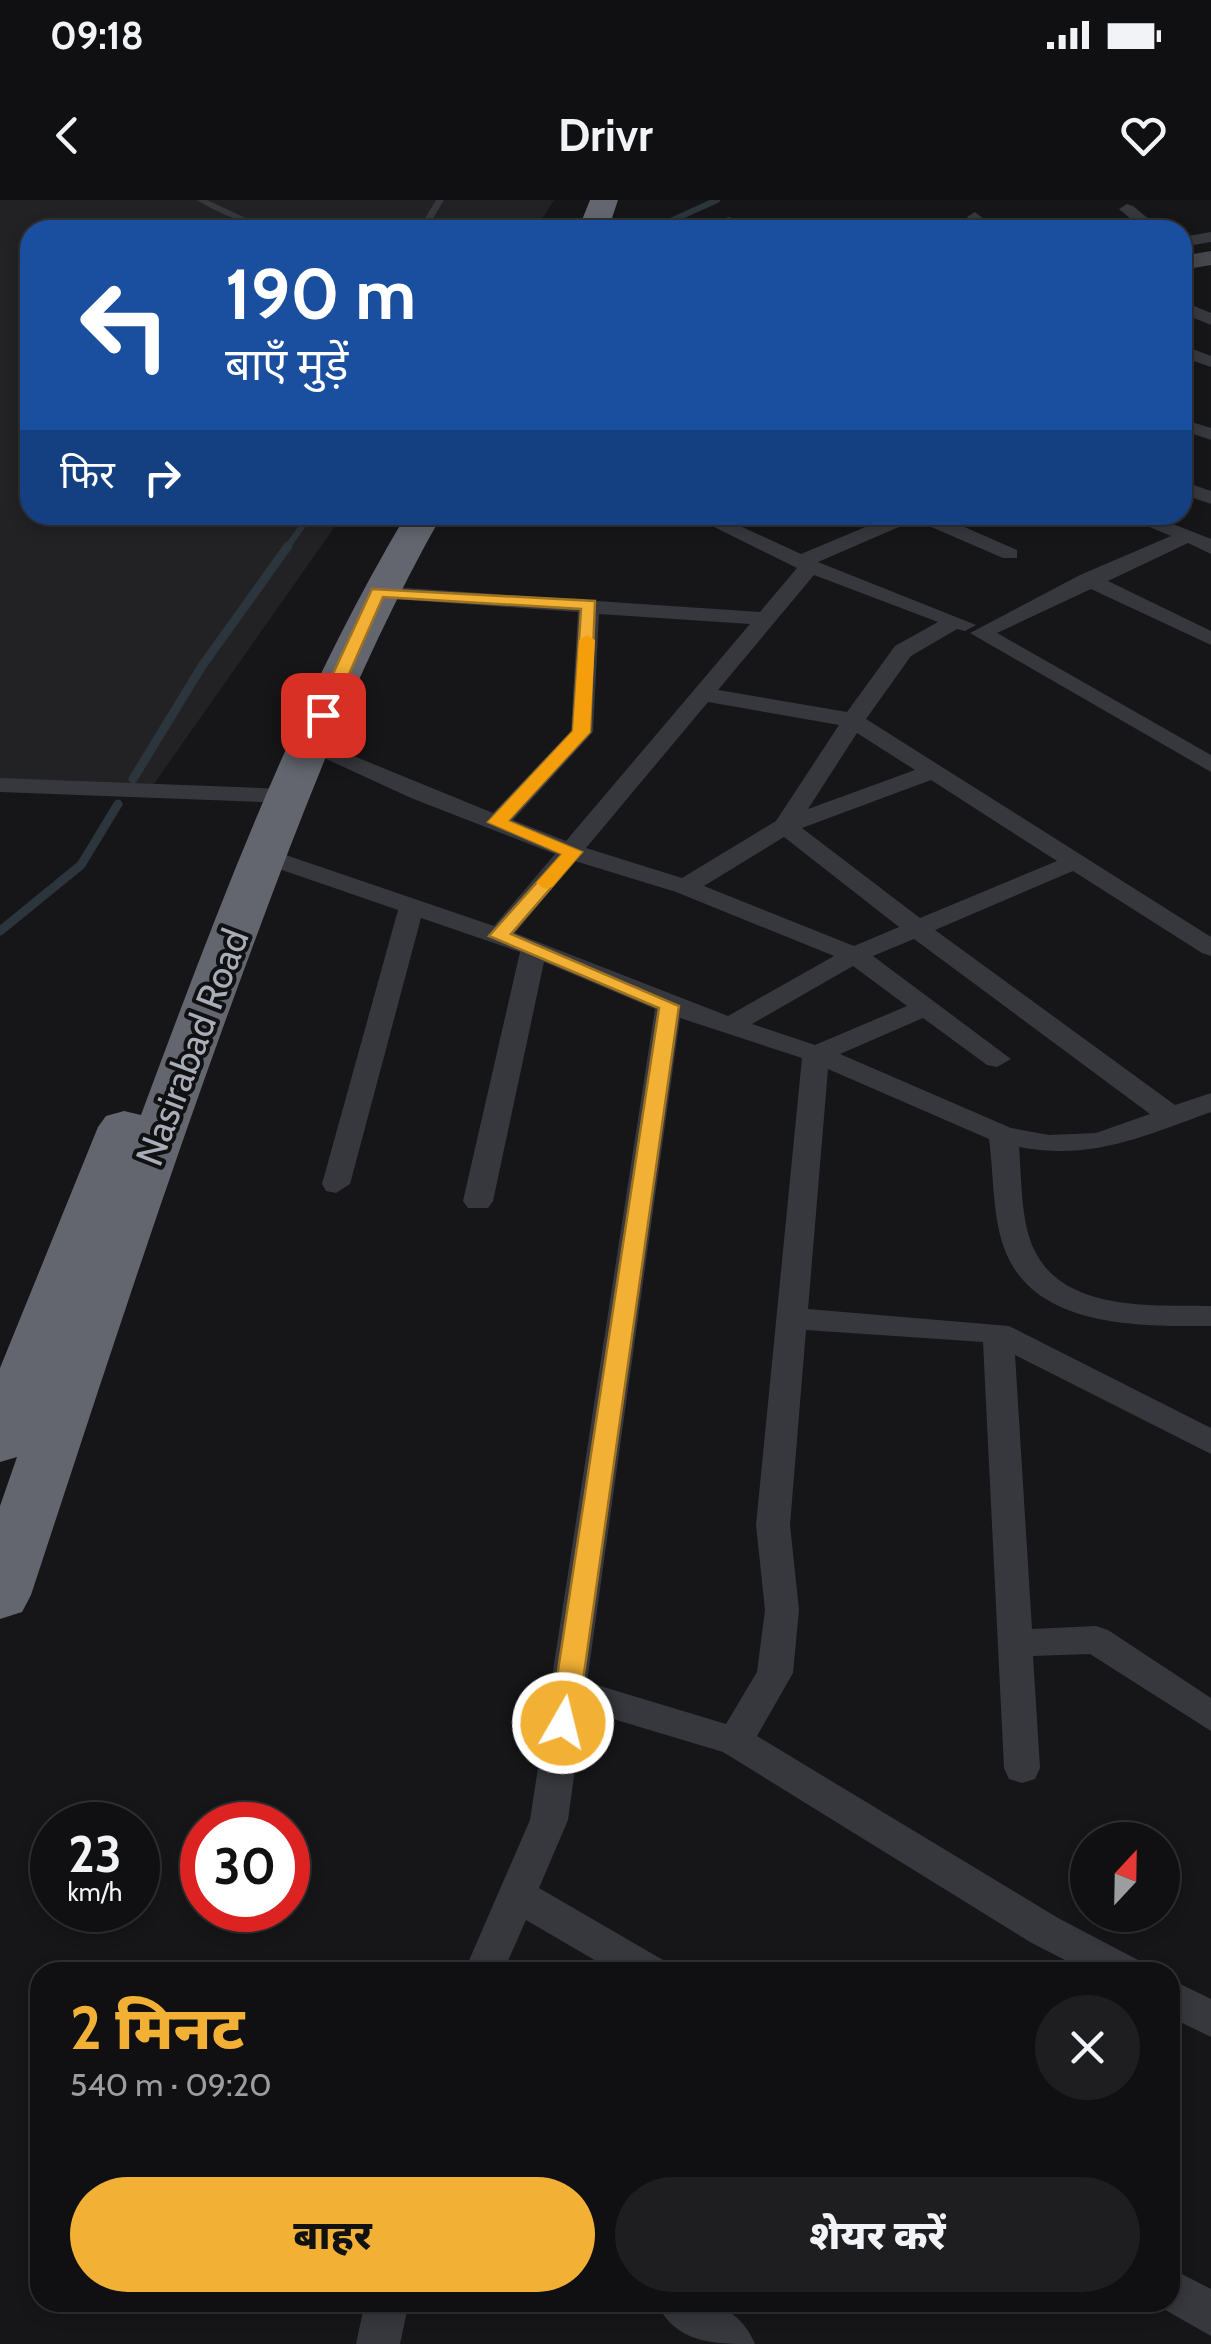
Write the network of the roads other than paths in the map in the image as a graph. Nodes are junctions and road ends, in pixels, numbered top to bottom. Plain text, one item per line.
1 (201, 200) edge
2 (1127, 209) dead end
3 (975, 218) dead end
4 (244, 220) edge
5 (978, 220) edge
6 (1141, 220) edge
7 (386, 525) edge
8 (418, 525) edge
9 (721, 525) edge
10 (889, 525) edge
11 (943, 525) edge
12 (1157, 525) edge
13 (1204, 543) edge
14 (1010, 554) dead end
15 (805, 564) junction
16 (1088, 579) junction
17 (378, 592) junction
18 (589, 604) junction
19 (765, 619) junction
20 (956, 621) junction
21 (981, 633) junction
22 (1211, 640) edge
23 (702, 694) junction
24 (852, 720) junction
25 (309, 746) junction
26 (1211, 764) edge
27 (934, 771) junction
28 (0, 786) edge
29 (274, 796) junction
30 (497, 822) junction
31 (784, 826) junction
32 (573, 852) junction
33 (264, 856) junction
34 (1077, 862) junction
35 (685, 887) junction
36 (411, 908) junction
37 (917, 928) junction
38 (499, 936) junction
39 (534, 948) junction
40 (1211, 948) edge
41 (854, 954) junction
42 (669, 1006) junction
43 (924, 1008) junction
44 (733, 1024) junction
45 (816, 1054) junction
46 (997, 1059) dead end
47 (1211, 1102) edge
48 (1172, 1118) junction
49 (1004, 1136) junction
50 (336, 1184) dead end
51 (478, 1200) dead end
52 (1211, 1316) edge
53 (792, 1318) junction
54 (998, 1333) junction
55 (1208, 1436) edge
56 (0, 1440) edge
57 (0, 1595) edge
58 (1015, 1643) junction
59 (568, 1691) junction
60 (1211, 1716) edge
61 (735, 1742) junction
62 (1022, 1768) dead end
63 (517, 1895) junction
64 (488, 1962) edge
65 (632, 1962) edge
66 (1105, 1962) edge
67 (1180, 2002) edge
68 (1211, 2018) edge
69 (1180, 2295) edge
70 (385, 2312) edge
71 (691, 2312) edge
72 (1211, 2314) edge
73 (378, 2344) edge
74 (733, 2344) edge

1 - 4 lane
2 - 6 street
3 - 5 street
7 - 29 highway, Nasirabad Road
8 - 17 highway, Nasirabad Road
9 - 15 street
10 - 15 street
11 - 14 street
12 - 13 street
13 - 16 street
15 - 19 street
15 - 20 street
16 - 21 street
16 - 22 street
17 - 18 street
17 - 25 highway, Nasirabad Road
18 - 19 street
18 - 30 street
19 - 23 street
20 - 21 street
20 - 24 street
21 - 26 street
23 - 24 street
23 - 32 street
24 - 27 street
24 - 31 street
25 - 29 highway, Nasirabad Road
25 - 30 street
27 - 31 street
27 - 34 street
28 - 29 street
29 - 33 highway, Nasirabad Road
29 - 56 highway, Nasirabad Road
30 - 32 street
31 - 35 street
31 - 37 street
32 - 35 street
32 - 38 street
33 - 36 street
33 - 57 highway, Nasirabad Road
34 - 37 street
34 - 40 street
35 - 41 street
36 - 38 street
36 - 50 street
37 - 41 street
37 - 48 street
38 - 39 street
39 - 42 street
39 - 51 street
41 - 43 street
41 - 44 street
42 - 44 street
42 - 59 street
43 - 45 street
43 - 46 street
44 - 45 street
45 - 49 street
45 - 53 street
47 - 48 street
48 - 49 street
49 - 52 street
53 - 54 street
53 - 61 street
54 - 55 street
54 - 58 street
58 - 60 street
58 - 62 street
59 - 61 street
59 - 63 street
61 - 66 street
63 - 64 street
63 - 65 street
67 - 68 street
69 - 72 street
70 - 73 street
71 - 74 street

